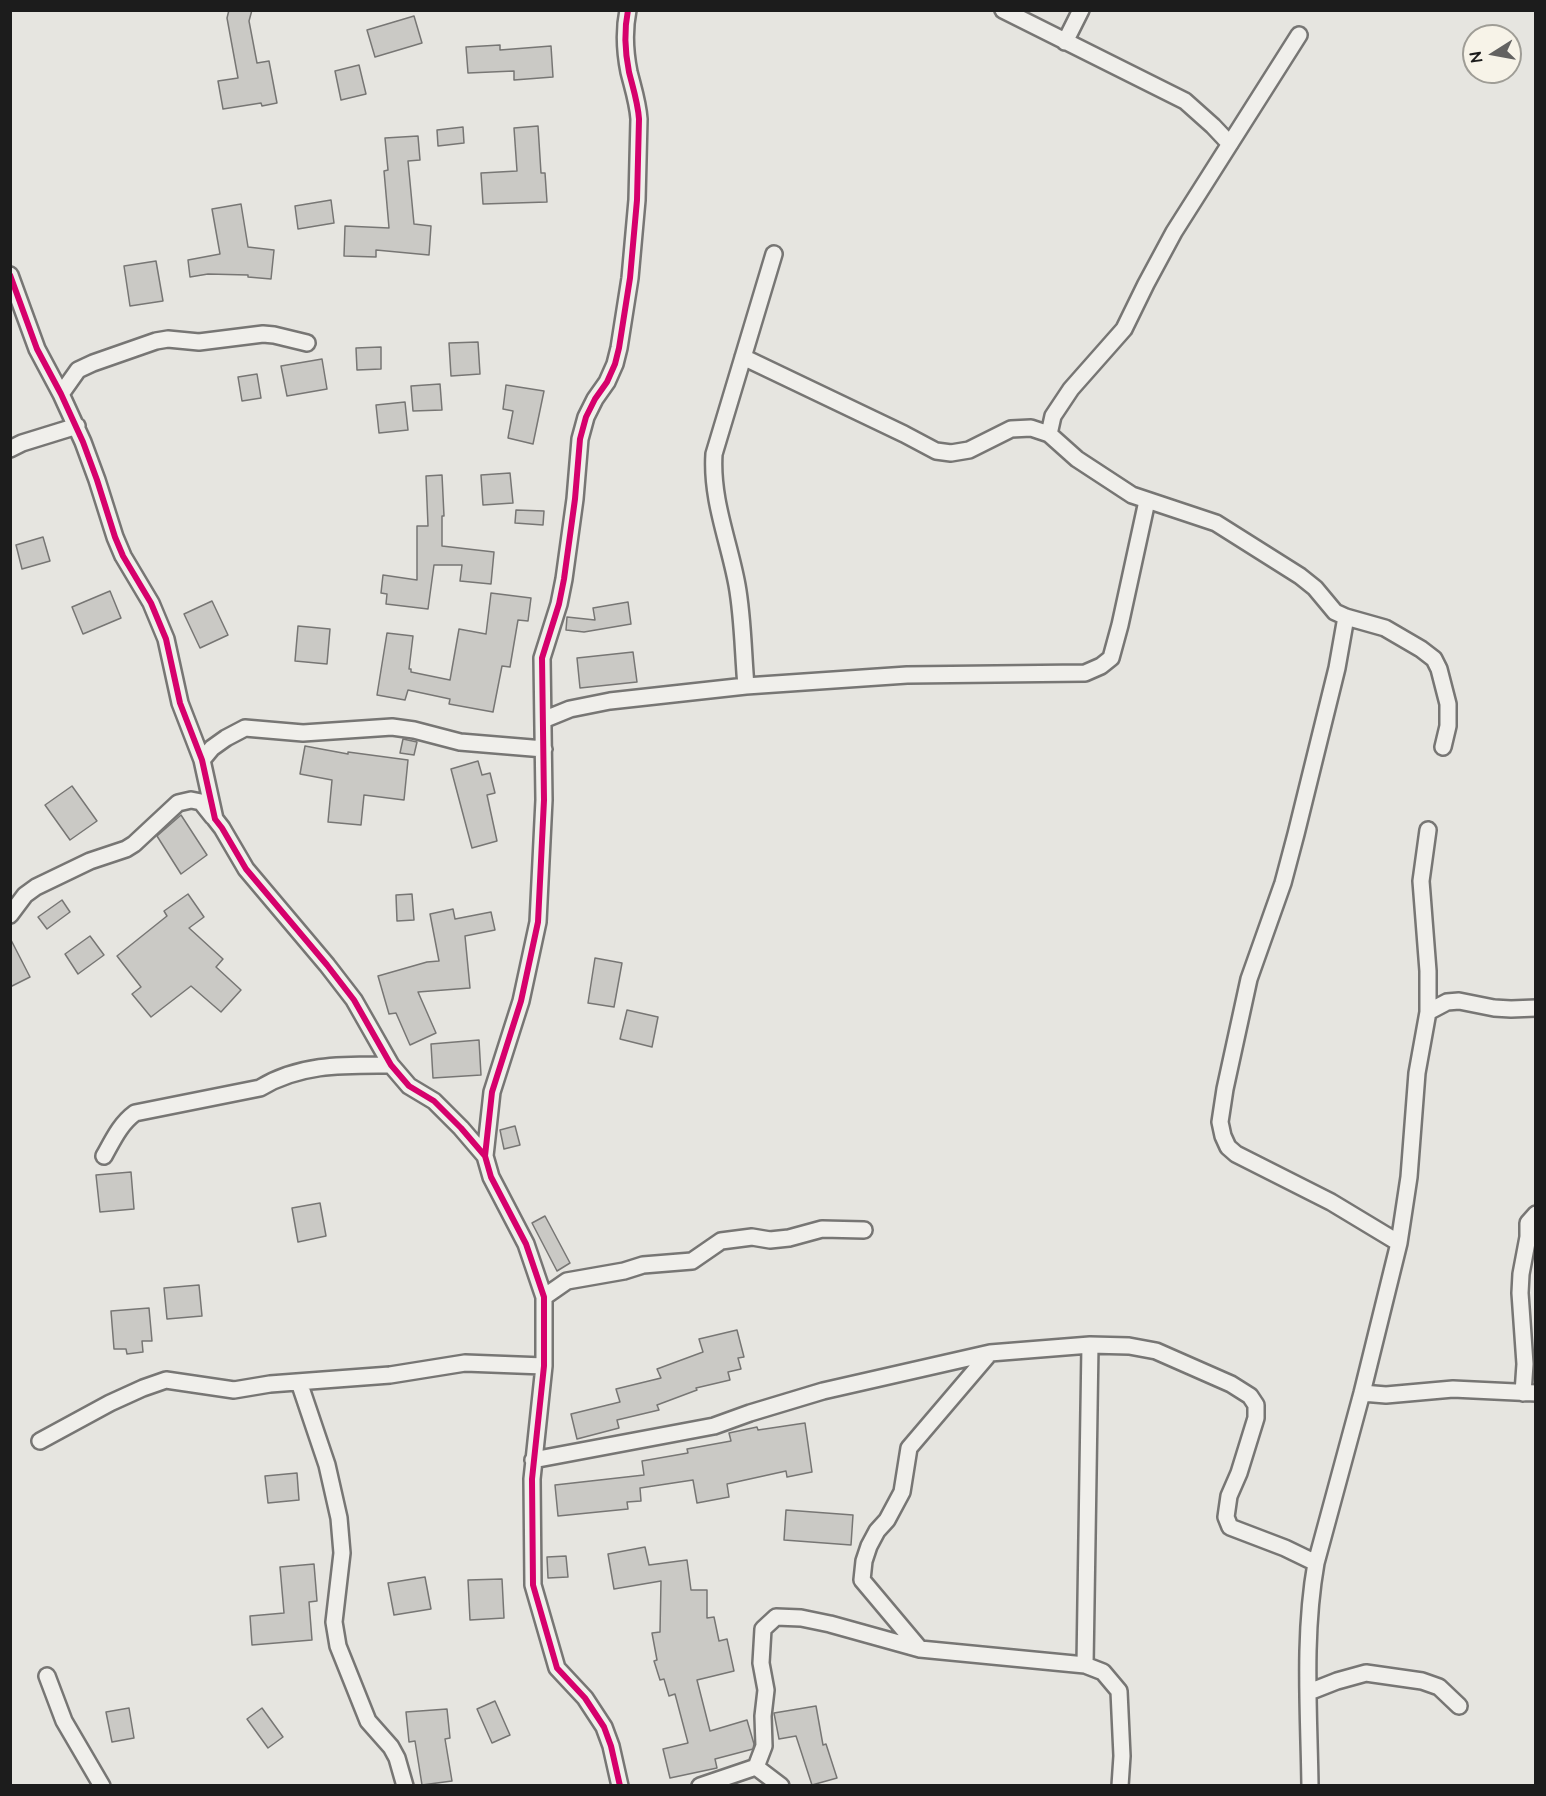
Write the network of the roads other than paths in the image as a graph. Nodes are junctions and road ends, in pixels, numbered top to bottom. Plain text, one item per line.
1 (628, 10) edge
2 (1003, 10) edge
3 (1081, 10) edge
4 (1299, 34) dead end
5 (1065, 42) junction
6 (1230, 144) junction
7 (774, 254) dead end
8 (10, 275) edge
9 (307, 343) dead end
10 (743, 357) junction
11 (61, 394) junction
12 (76, 426) junction
13 (1048, 434) junction
14 (10, 449) edge
15 (1147, 501) junction
16 (1346, 617) junction
17 (746, 686) junction
18 (543, 720) junction
19 (1443, 747) dead end
20 (544, 749) junction
21 (202, 760) junction
22 (215, 819) junction
23 (1428, 830) dead end
24 (10, 915) edge
25 (1536, 1008) edge
26 (1428, 1012) junction
27 (392, 1065) junction
28 (104, 1156) dead end
29 (485, 1156) junction
30 (1536, 1214) edge
31 (864, 1230) dead end
32 (1400, 1243) junction
33 (544, 1297) junction
34 (1090, 1345) junction
35 (990, 1353) junction
36 (544, 1366) junction
37 (299, 1382) junction
38 (1362, 1393) junction
39 (1529, 1393) edge
40 (40, 1441) dead end
41 (533, 1460) junction
42 (1316, 1563) junction
43 (920, 1648) junction
44 (1085, 1665) junction
45 (47, 1676) dead end
46 (1309, 1692) junction
47 (1459, 1706) dead end
48 (756, 1767) junction
49 (102, 1785) edge
50 (405, 1785) edge
51 (621, 1785) edge
52 (700, 1785) edge
53 (781, 1785) edge
54 (1120, 1785) edge
55 (1310, 1785) edge

1 - 18 street
2 - 5 street
3 - 5 street
4 - 6 street
5 - 6 street
6 - 13 street
7 - 10 street
8 - 11 street
9 - 11 street
10 - 13 street
10 - 17 street
11 - 12 street
12 - 14 street
12 - 21 street
13 - 15 street
15 - 16 street
15 - 17 street
16 - 19 street
16 - 32 street
17 - 18 street
18 - 20 street
20 - 21 street
20 - 29 street
21 - 22 street
22 - 24 street
22 - 27 street
23 - 26 street
25 - 26 street
26 - 32 street
27 - 28 street
27 - 29 street
29 - 33 street
30 - 39 street
31 - 33 street
32 - 38 street
33 - 36 street
34 - 35 street
34 - 42 street
34 - 44 street
35 - 41 street
35 - 43 street
36 - 37 street
36 - 41 street
37 - 40 street
37 - 50 street
38 - 39 street
38 - 42 street
41 - 51 street
42 - 46 street
43 - 44 street
43 - 48 street
44 - 54 street
45 - 49 street
46 - 47 street
46 - 55 street
48 - 52 street
48 - 53 street

